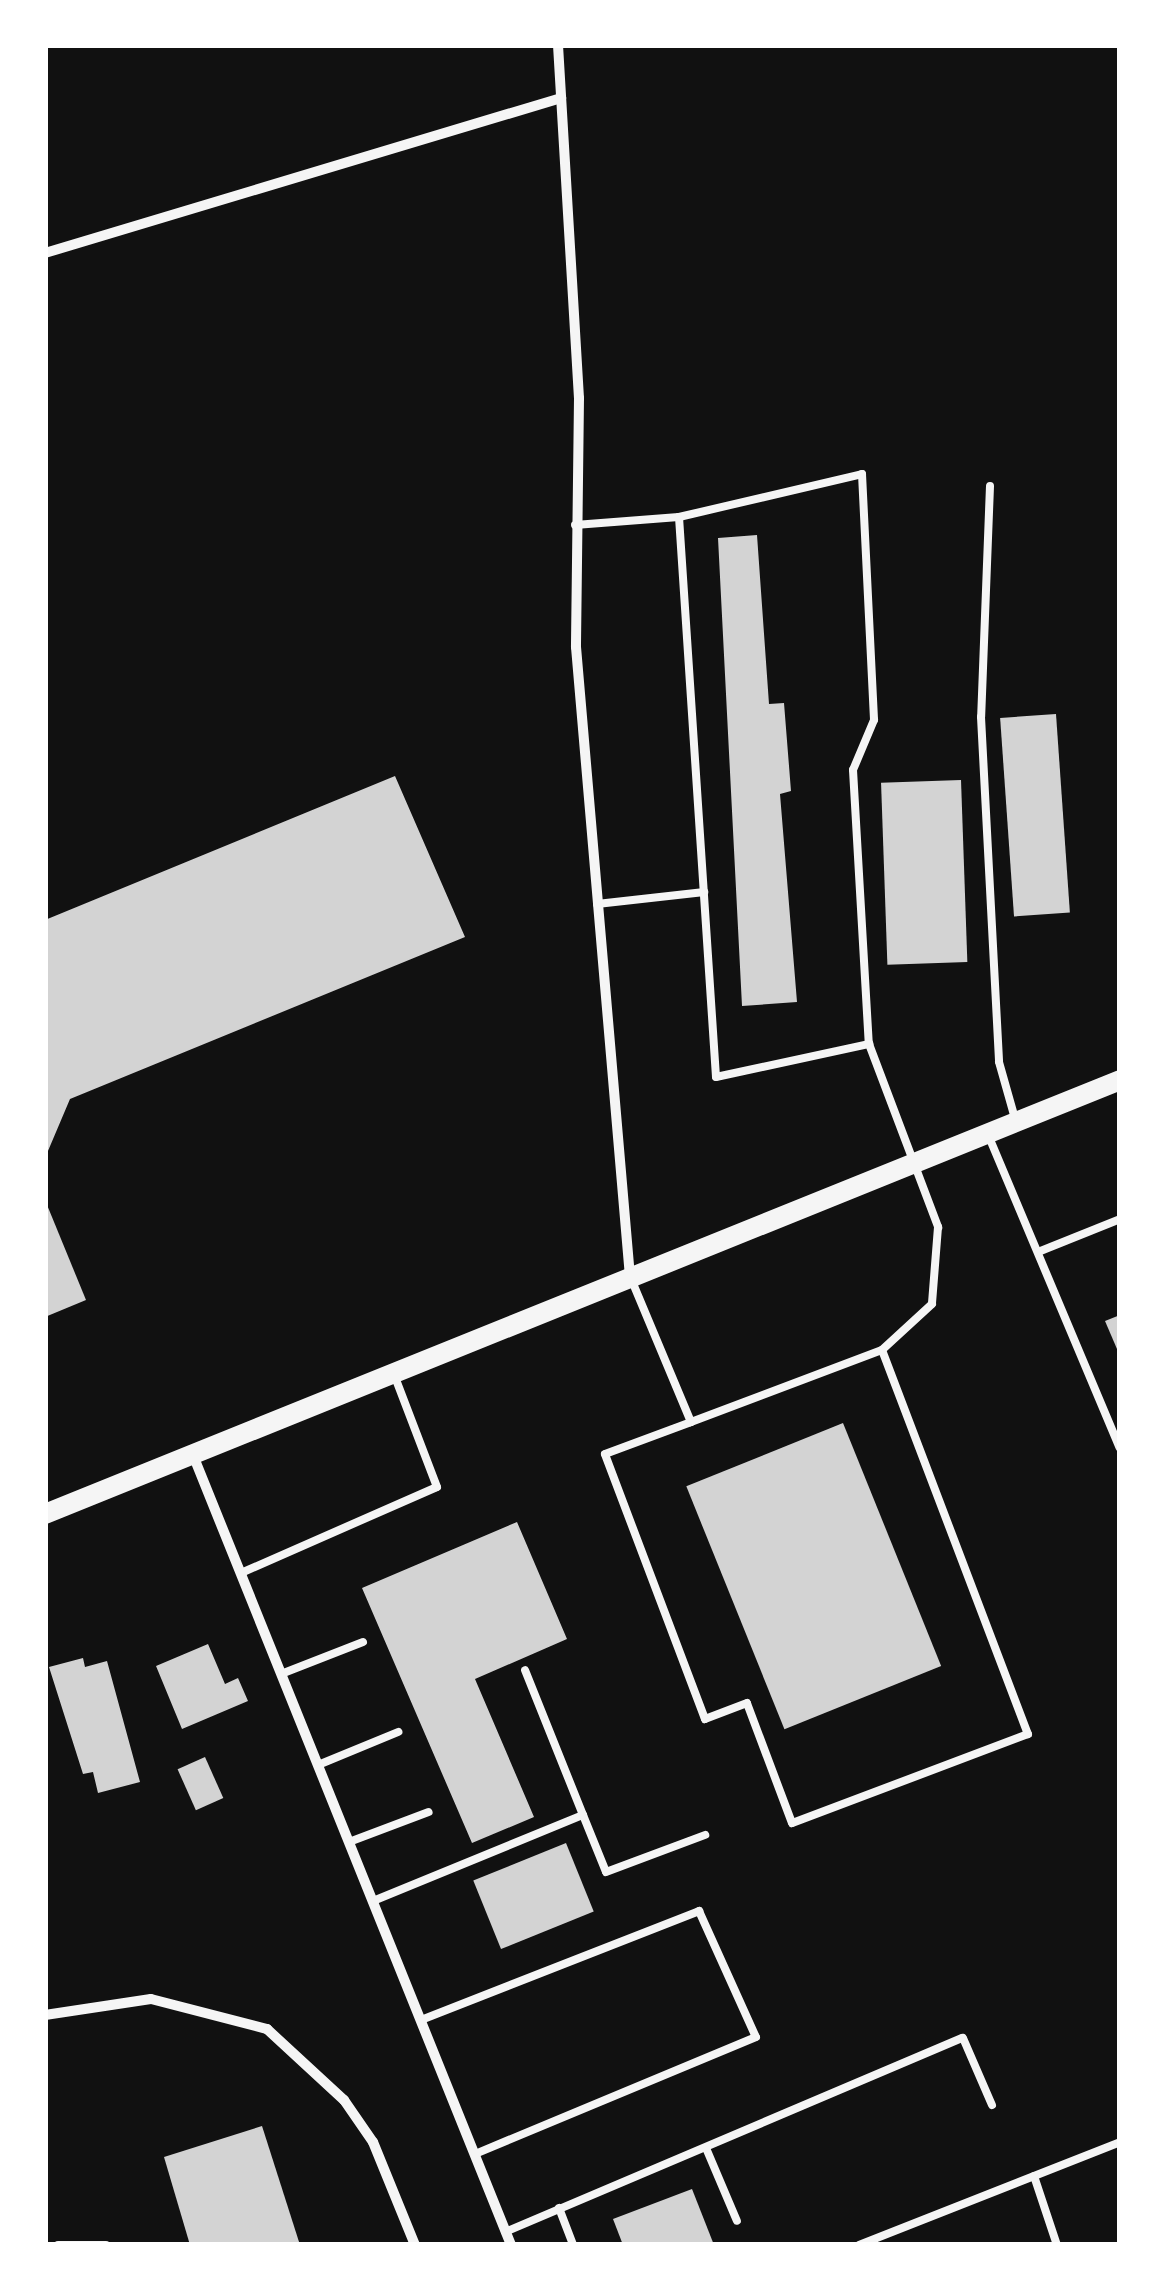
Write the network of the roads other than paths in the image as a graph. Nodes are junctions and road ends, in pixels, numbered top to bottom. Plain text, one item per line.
1 (558, 45) edge
2 (561, 98) junction
3 (45, 254) edge
4 (990, 486) dead end
5 (679, 517) junction
6 (575, 524) junction
7 (704, 892) junction
8 (597, 904) junction
9 (869, 1044) junction
10 (1120, 1080) edge
11 (1016, 1122) junction
12 (988, 1133) junction
13 (913, 1164) junction
14 (1120, 1219) edge
15 (1038, 1252) junction
16 (630, 1277) junction
17 (882, 1350) junction
18 (394, 1372) junction
19 (691, 1422) junction
20 (1120, 1448) edge
21 (193, 1454) junction
22 (45, 1514) edge
23 (240, 1573) junction
24 (363, 1642) dead end
25 (525, 1670) dead end
26 (282, 1674) junction
27 (398, 1732) dead end
28 (318, 1765) junction
29 (429, 1812) dead end
30 (583, 1816) junction
31 (705, 1836) dead end
32 (350, 1842) junction
33 (373, 1901) junction
34 (45, 2016) edge
35 (421, 2020) junction
36 (992, 2104) dead end
37 (1120, 2142) edge
38 (706, 2148) junction
39 (475, 2154) junction
40 (1034, 2176) junction
41 (559, 2208) junction
42 (737, 2221) dead end
43 (506, 2232) junction
44 (58, 2245) edge
45 (106, 2245) edge
46 (415, 2245) edge
47 (511, 2245) edge
48 (573, 2245) edge
49 (860, 2245) edge
50 (1057, 2245) edge

1 - 2 street
2 - 3 street
2 - 6 street
4 - 11 lane
5 - 6 lane
5 - 7 lane
5 - 9 lane
6 - 8 street
7 - 8 lane
7 - 9 lane
8 - 16 street
9 - 13 lane
10 - 11 main road
11 - 12 main road
12 - 13 main road
12 - 15 lane
13 - 16 main road
13 - 17 lane
14 - 15 lane
15 - 20 lane
16 - 18 main road
16 - 19 lane
17 - 19 lane
17 - 19 lane
18 - 21 main road
18 - 23 lane
21 - 22 main road
21 - 23 street
23 - 26 street
24 - 26 lane
25 - 30 lane
26 - 28 street
27 - 28 lane
28 - 32 street
29 - 32 lane
30 - 31 lane
30 - 33 lane
32 - 33 street
33 - 35 street
34 - 46 street
35 - 39 street
35 - 39 lane
36 - 38 lane
37 - 40 lane
38 - 41 lane
38 - 42 lane
39 - 43 street
40 - 49 lane
40 - 50 lane
41 - 43 lane
41 - 48 lane
43 - 47 street
44 - 45 lane

